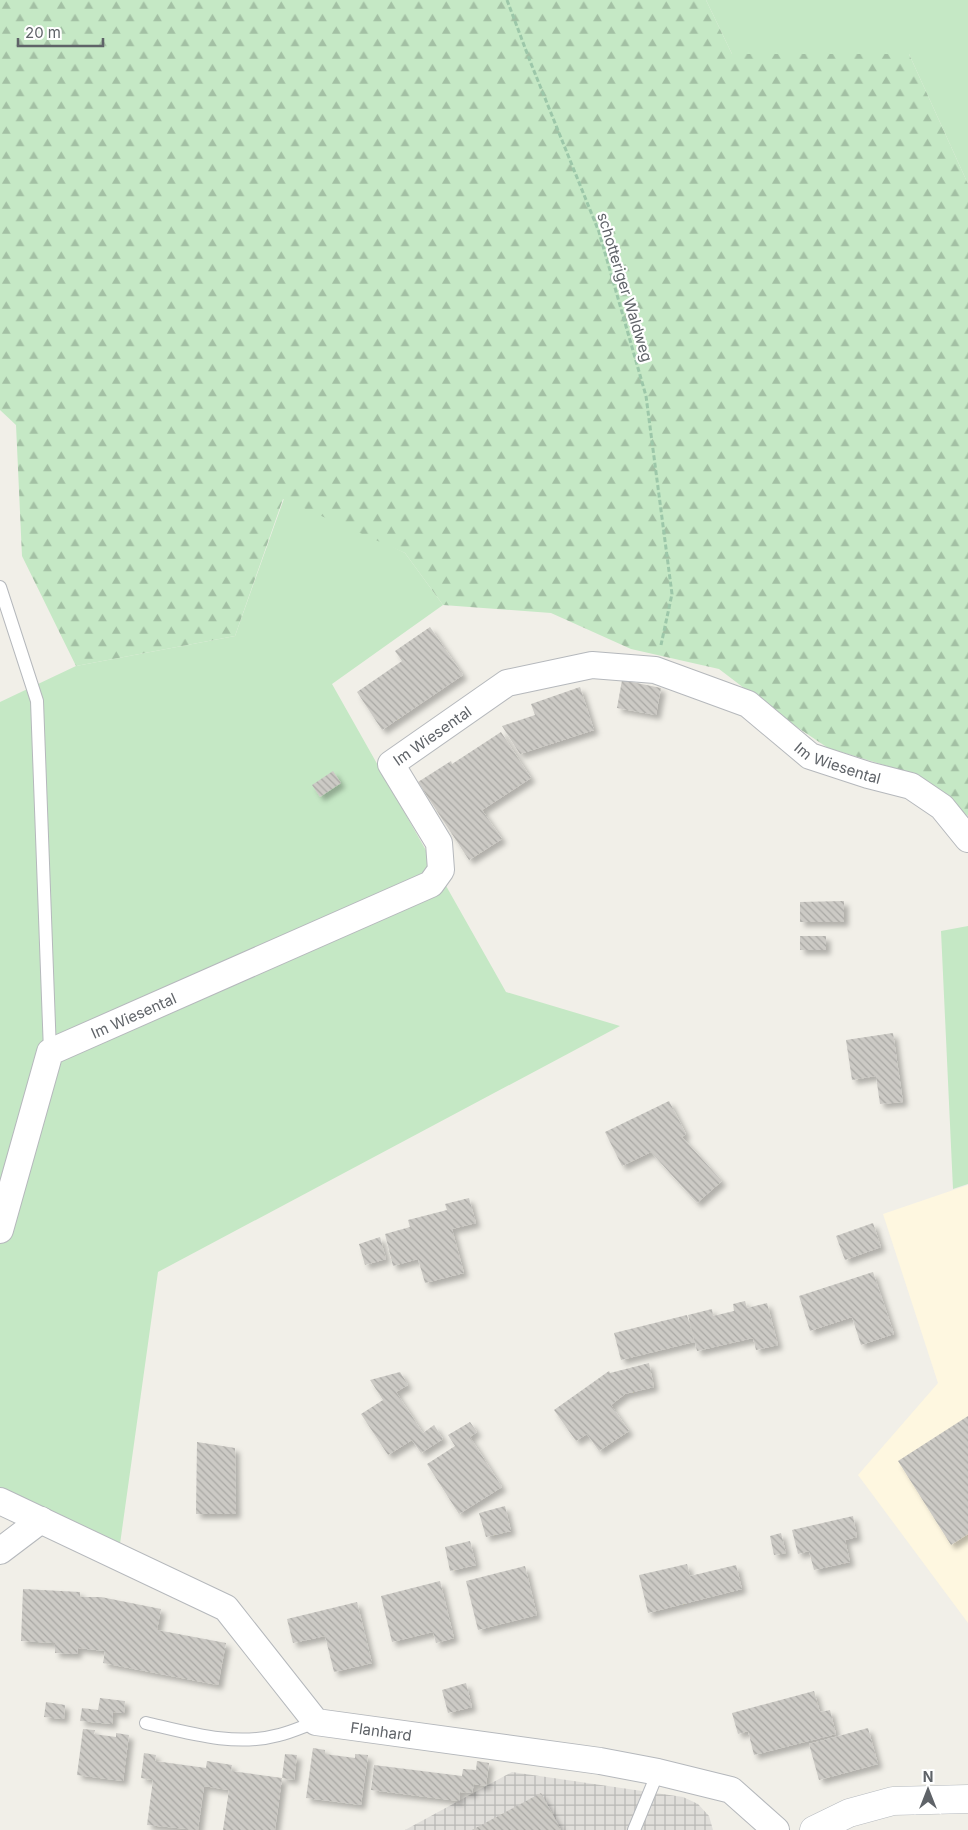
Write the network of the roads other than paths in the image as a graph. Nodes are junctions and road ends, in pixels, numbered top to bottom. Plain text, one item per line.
1 (0, 587) edge
2 (968, 839) edge
3 (50, 1052) junction
4 (0, 1230) edge
5 (0, 1501) edge
6 (42, 1520) junction
7 (0, 1551) edge
8 (316, 1722) junction
9 (146, 1723) dead end
10 (658, 1772) junction
11 (968, 1799) edge
12 (634, 1830) edge
13 (776, 1830) edge
14 (814, 1830) edge

1 - 3 lane
2 - 3 street, Im Wiesental
3 - 4 street
5 - 6 street
6 - 7 street
6 - 8 street
8 - 9 lane
8 - 10 street, Flanhard
10 - 12 lane
10 - 13 street, Flanhard
11 - 14 main road

